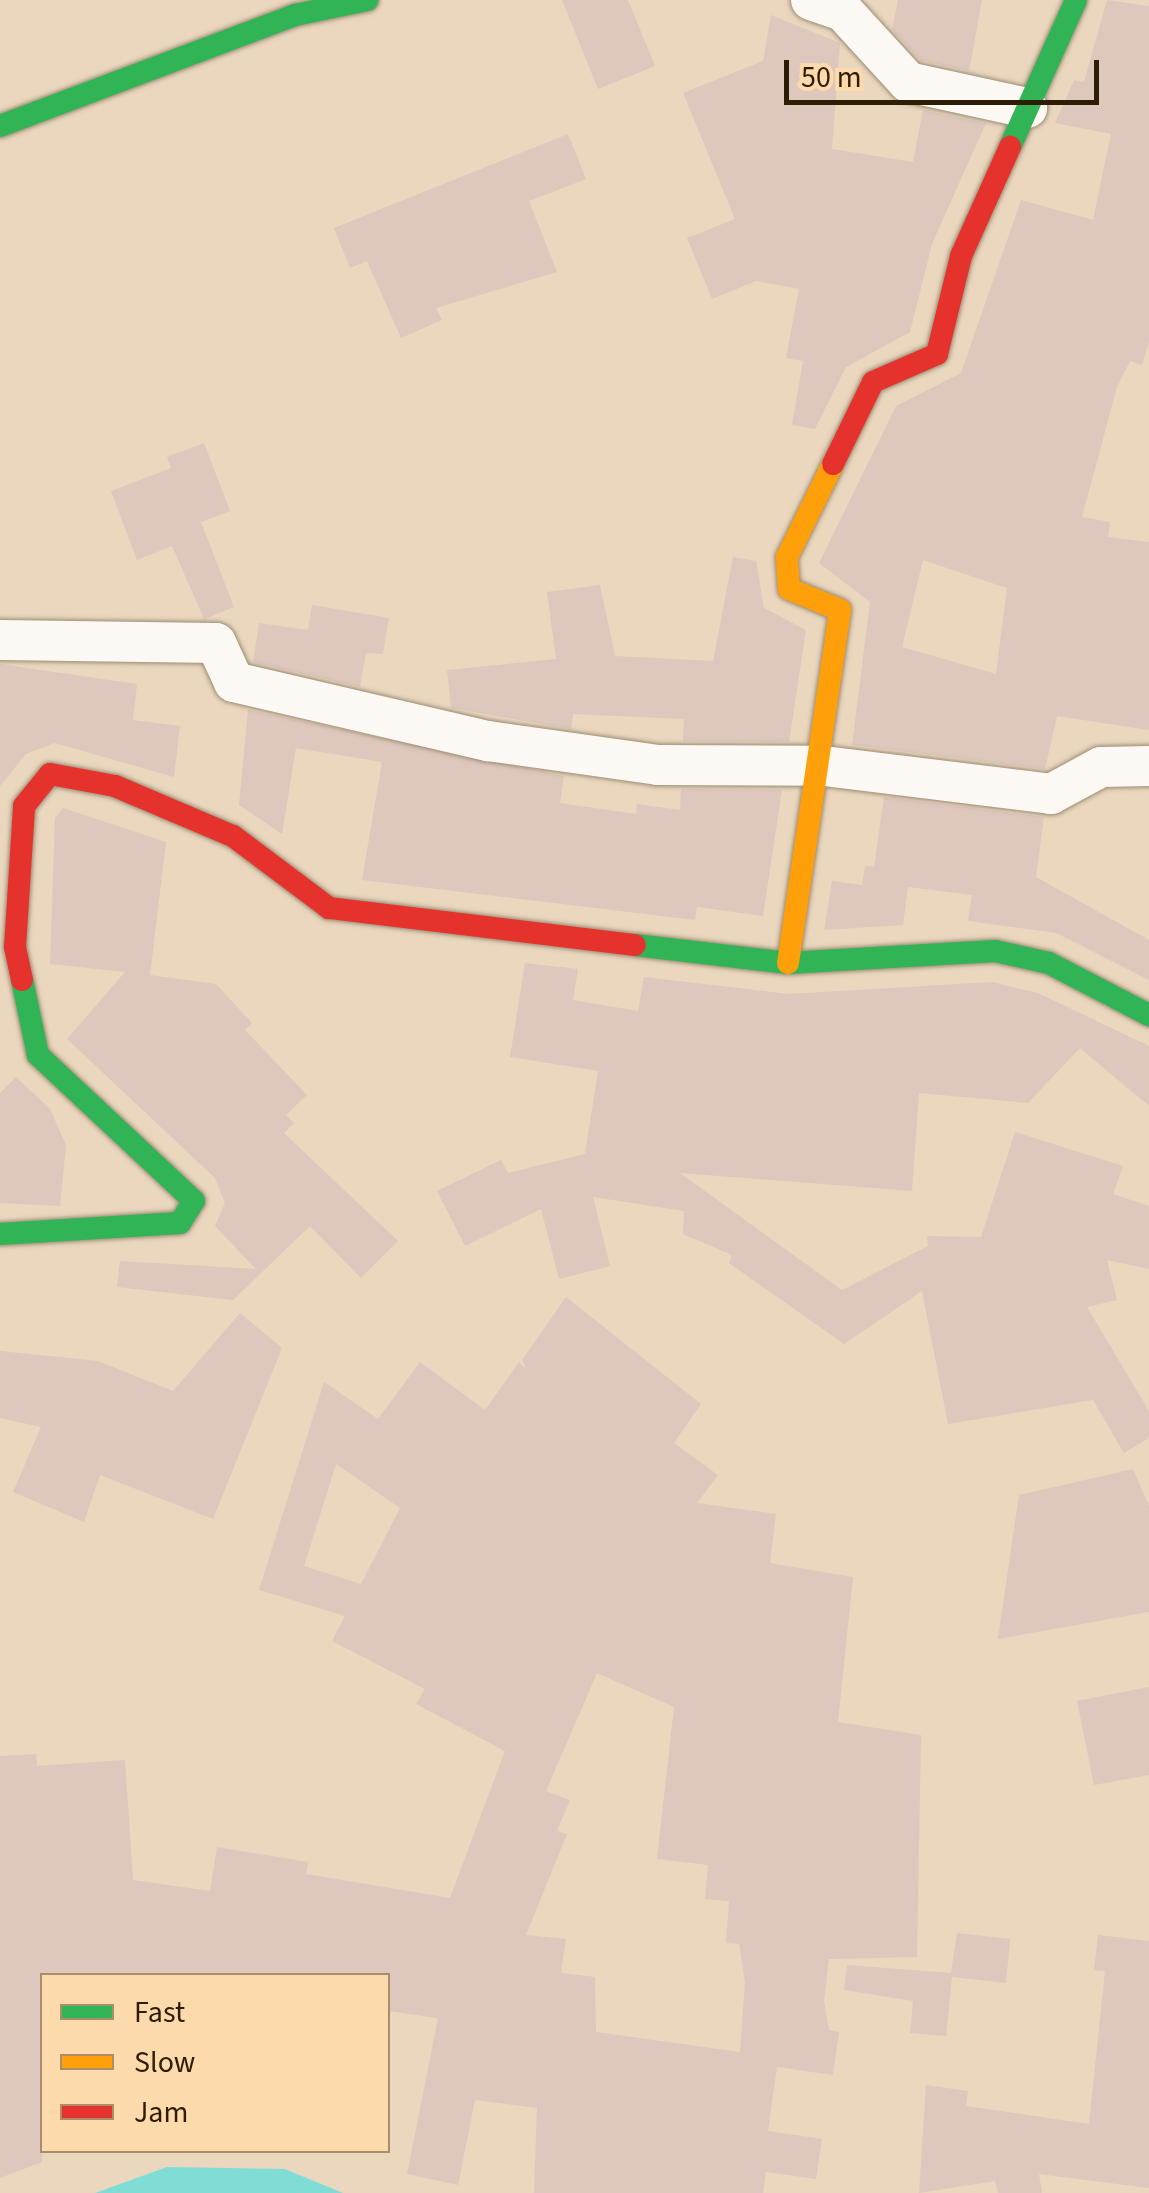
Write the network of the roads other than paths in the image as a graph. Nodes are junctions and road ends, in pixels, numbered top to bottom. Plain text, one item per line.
1 (367, 0) edge
2 (811, 0) edge
3 (1076, 0) edge
4 (1027, 108) junction
5 (0, 126) edge
6 (0, 640) edge
7 (824, 766) junction
8 (1149, 766) edge
9 (788, 963) junction
10 (1149, 1015) edge
11 (0, 1234) edge

1 - 5 street
2 - 4 street
3 - 4 street
4 - 7 street
6 - 7 street
7 - 8 street
7 - 9 street
9 - 10 street
9 - 11 street

